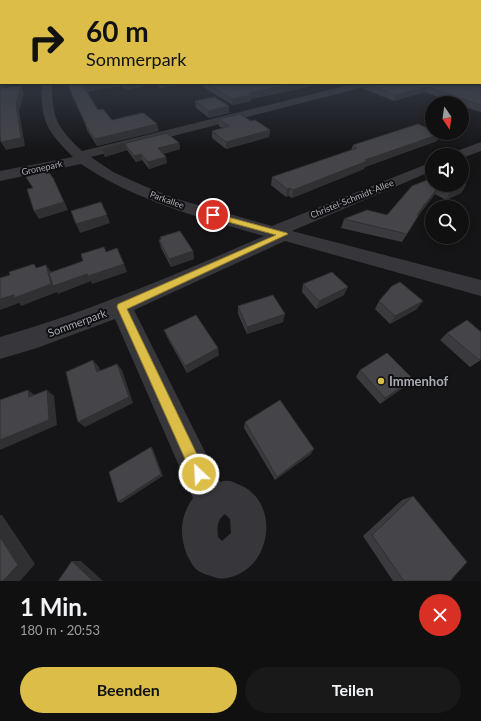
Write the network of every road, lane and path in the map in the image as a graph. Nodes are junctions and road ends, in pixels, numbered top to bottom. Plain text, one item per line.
1 (49, 96) edge
2 (318, 96) edge
3 (481, 146) edge
4 (469, 151) edge
5 (81, 157) junction
6 (425, 169) edge
7 (0, 176) edge
8 (278, 233) junction
9 (481, 288) edge
10 (121, 307) junction
11 (0, 348) edge
12 (212, 502) dead end

1 - 5 street, Parkallee
2 - 5 street, Gronepark
3 - 4 street
5 - 7 street, Gronepark
5 - 8 street, Parkallee
6 - 8 street, Christel-Schmidt-Allee
8 - 9 street, Parkallee
8 - 10 street, Sommerpark
10 - 11 street, Sommerpark
10 - 12 street

